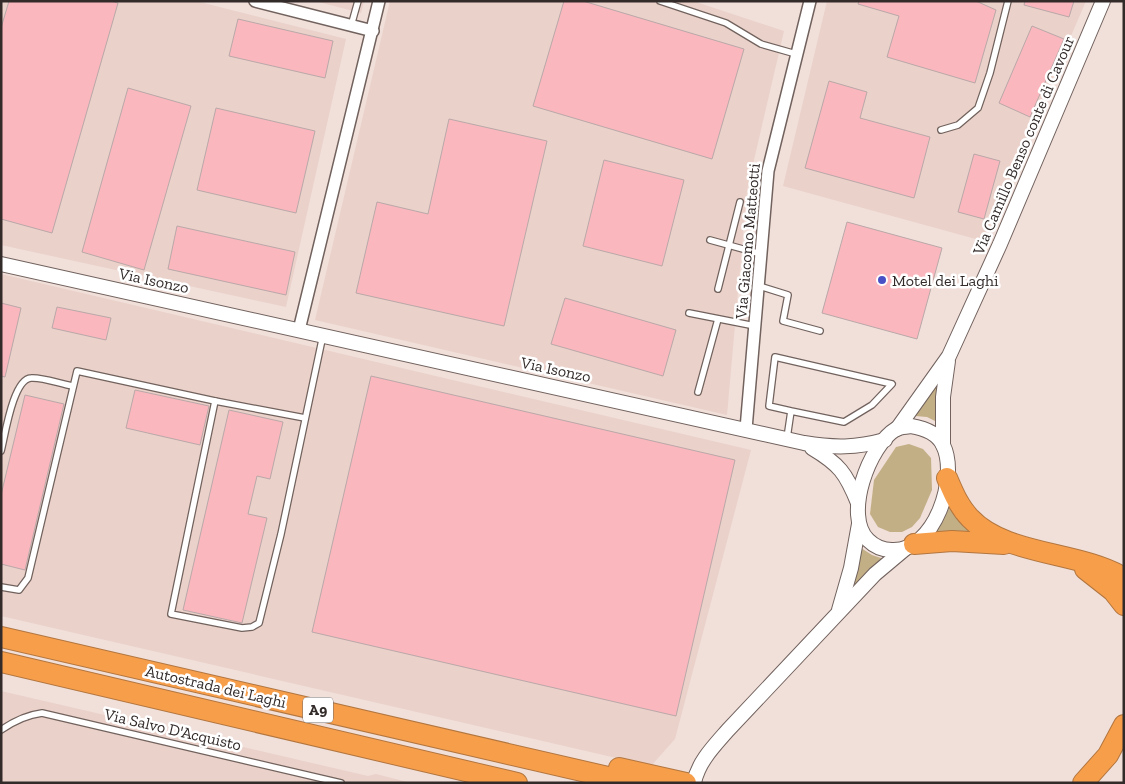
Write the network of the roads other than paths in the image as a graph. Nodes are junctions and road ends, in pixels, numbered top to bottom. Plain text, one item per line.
1 (255, 1) edge
2 (358, 1) edge
3 (379, 1) edge
4 (660, 1) edge
5 (810, 1) edge
6 (1008, 1) edge
7 (1103, 1) edge
8 (670, 3) edge
9 (352, 26) junction
10 (372, 31) junction
11 (796, 54) junction
12 (941, 130) dead end
13 (740, 202) dead end
14 (710, 240) dead end
15 (730, 246) junction
16 (761, 254) junction
17 (1, 264) edge
18 (759, 286) junction
19 (718, 289) dead end
20 (689, 313) dead end
21 (718, 319) junction
22 (755, 326) junction
23 (299, 330) junction
24 (820, 331) dead end
25 (323, 335) junction
26 (949, 356) junction
27 (73, 386) junction
28 (698, 392) dead end
29 (215, 401) junction
30 (791, 411) junction
31 (305, 418) junction
32 (746, 429) junction
33 (897, 429) junction
34 (787, 438) junction
35 (885, 440) junction
36 (804, 443) junction
37 (943, 445) junction
38 (1, 451) edge
39 (947, 478) junction
40 (858, 503) junction
41 (859, 524) junction
42 (910, 546) junction
43 (1021, 546) junction
44 (1066, 557) junction
45 (1090, 563) junction
46 (1124, 567) edge
47 (1124, 578) edge
48 (1, 587) edge
49 (1124, 605) edge
50 (838, 613) junction
51 (1, 637) edge
52 (1, 662) edge
53 (342, 715) junction
54 (1124, 726) edge
55 (1, 730) edge
56 (341, 783) edge
57 (517, 783) edge
58 (634, 783) edge
59 (686, 783) edge
60 (694, 783) edge
61 (1083, 783) edge

1 - 9 street
2 - 9 lane
3 - 10 street
4 - 8 lane
5 - 11 street, Via Giacomo Matteotti
6 - 12 lane
7 - 26 street, Via Camillo Benso conte di Cavour
8 - 11 lane
9 - 10 street
10 - 23 street
11 - 16 street, Via Giacomo Matteotti
13 - 15 lane
14 - 15 lane
15 - 16 lane
15 - 19 lane
16 - 18 street, Via Giacomo Matteotti
17 - 23 street, Via Isonzo
18 - 22 street, Via Giacomo Matteotti
18 - 24 lane
20 - 21 lane
21 - 22 lane
21 - 28 lane
22 - 32 street, Via Giacomo Matteotti
23 - 25 street, Via Isonzo
25 - 31 lane
25 - 32 street, Via Isonzo
26 - 33 street, Via Camillo Benso conte di Cavour
26 - 37 street, Via Camillo Benso conte di Cavour
27 - 29 lane
27 - 38 lane
27 - 48 lane
29 - 31 lane
29 - 31 lane
30 - 30 lane
30 - 34 lane
32 - 34 street, Via Isonzo
33 - 35 street
33 - 37 street
34 - 36 street, Via Isonzo
35 - 36 street, Via Isonzo
35 - 40 street
36 - 40 street, Via Isonzo
37 - 39 street
39 - 42 street
39 - 43 highway
40 - 41 street
41 - 42 street
41 - 50 street
42 - 43 highway
42 - 50 street
43 - 44 highway
44 - 45 highway
44 - 49 highway
45 - 46 highway
45 - 47 highway
50 - 60 street
51 - 53 highway, Autostrada dei Laghi / A9
52 - 57 highway, Autostrada dei Laghi / A9
53 - 58 highway, Autostrada dei Laghi / A9
53 - 59 highway
54 - 61 highway
55 - 56 lane, Via Salvo D'Acquisto

